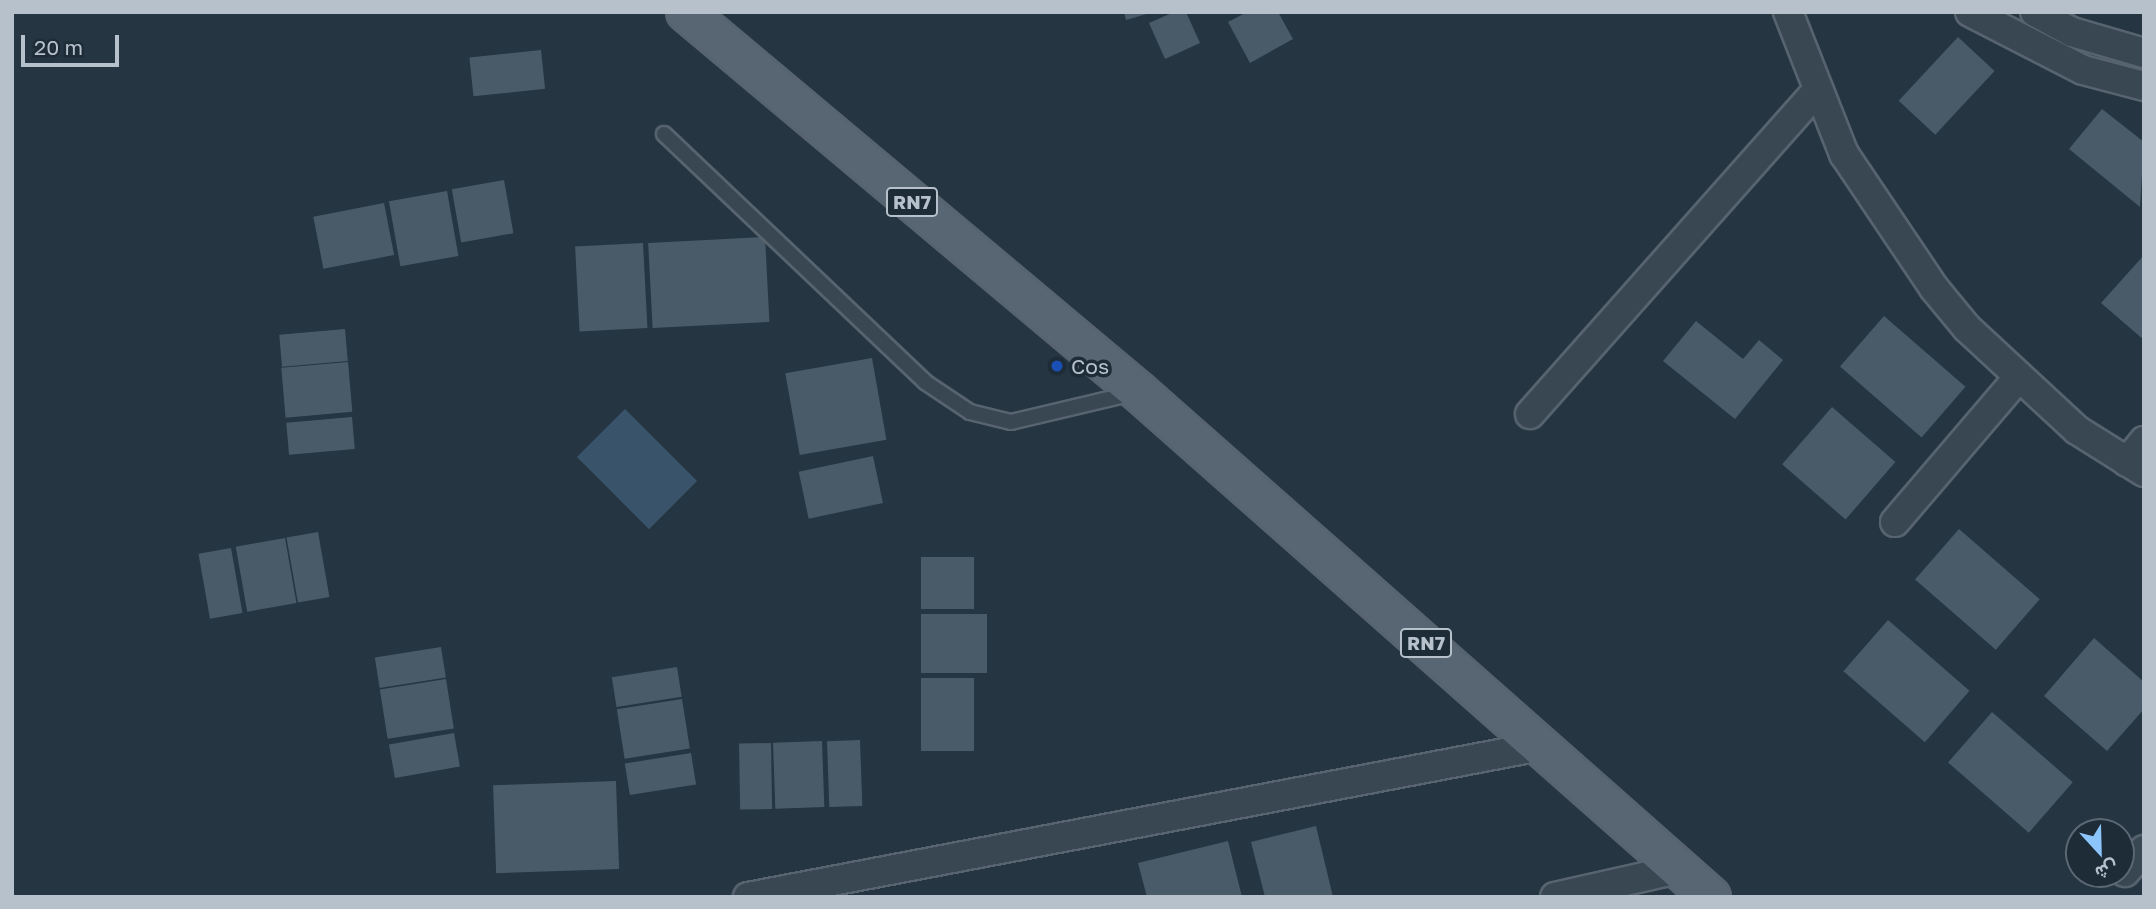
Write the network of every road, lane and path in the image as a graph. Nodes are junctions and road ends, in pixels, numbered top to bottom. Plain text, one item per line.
1 (686, 12) edge
2 (1788, 12) edge
3 (1970, 12) edge
4 (2035, 12) edge
5 (2144, 53) edge
6 (2144, 86) edge
7 (1815, 93) junction
8 (664, 134) dead end
9 (2019, 377) junction
10 (1139, 392) junction
11 (1530, 414) dead end
12 (2138, 459) edge
13 (1895, 522) dead end
14 (1541, 746) junction
15 (1678, 869) junction
16 (748, 897) edge
17 (1555, 897) edge
18 (1711, 897) edge

1 - 10 main road, RN7
2 - 7 street
3 - 6 street
4 - 5 street
7 - 9 street
7 - 11 street
8 - 10 lane
9 - 12 street
9 - 13 street
10 - 14 main road, RN7
14 - 15 main road, RN7
14 - 16 street
15 - 17 street
15 - 18 main road, RN7

